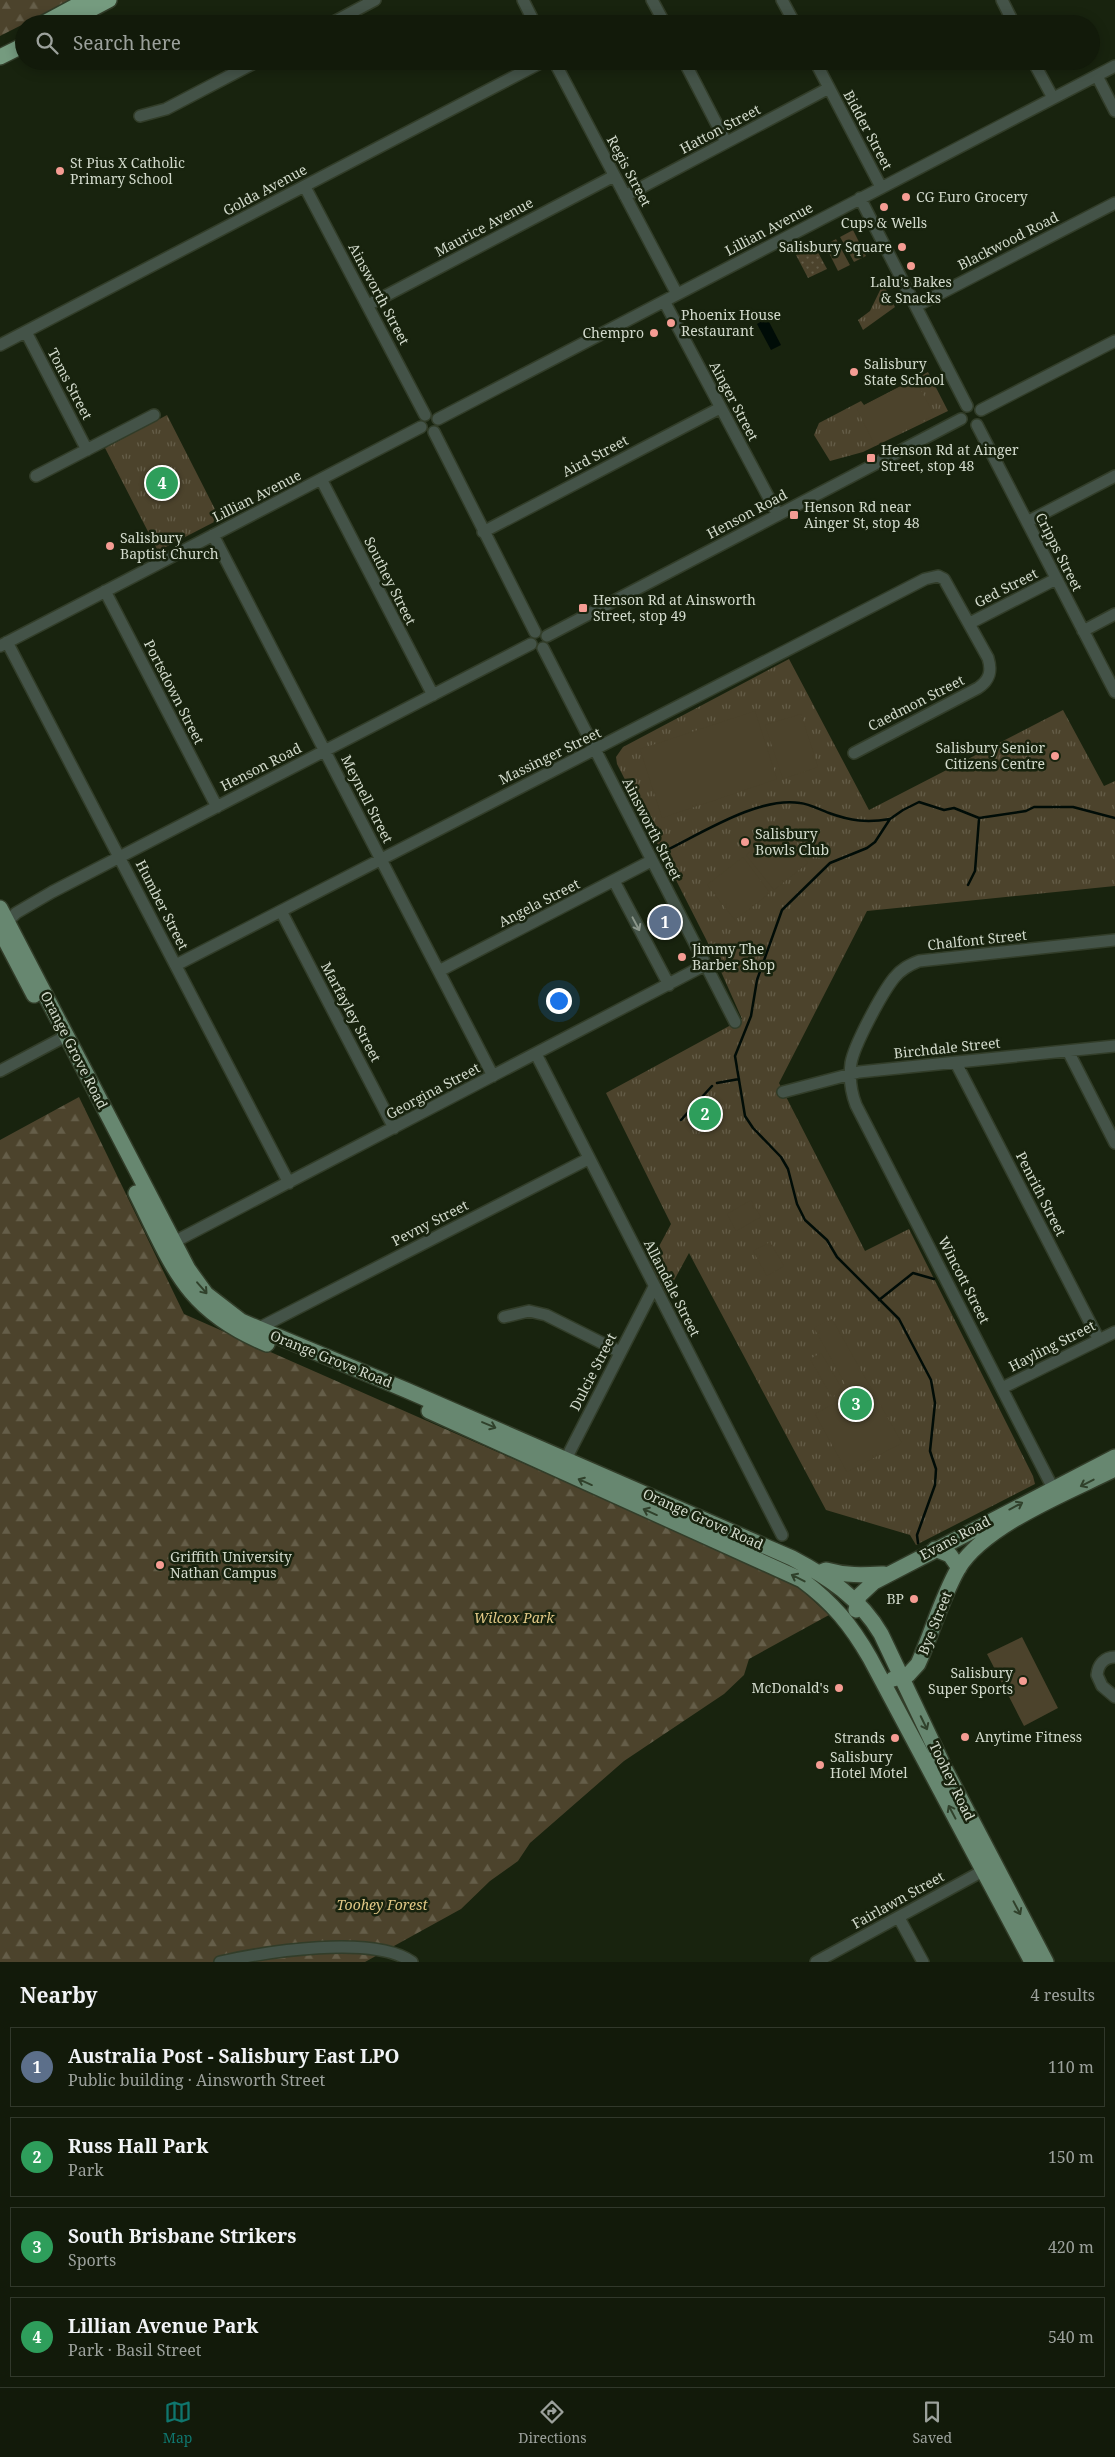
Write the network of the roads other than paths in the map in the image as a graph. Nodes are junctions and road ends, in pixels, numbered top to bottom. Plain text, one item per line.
1 (88, 0) edge
2 (109, 0) edge
3 (375, 0) edge
4 (522, 0) edge
5 (652, 0) edge
6 (782, 0) edge
7 (1002, 0) edge
8 (59, 15) edge
9 (80, 15) edge
10 (347, 15) edge
11 (530, 15) edge
12 (660, 15) edge
13 (790, 15) edge
14 (1010, 15) edge
15 (15, 38) edge
16 (0, 46) edge
17 (15, 50) edge
18 (0, 57) edge
19 (1115, 66) edge
20 (241, 70) edge
21 (527, 70) edge
22 (559, 70) edge
23 (689, 70) edge
24 (820, 70) edge
25 (1039, 70) edge
26 (1097, 76) junction
27 (829, 88) junction
28 (1053, 98) junction
29 (1115, 111) edge
30 (140, 116) dead end
31 (726, 142) junction
32 (614, 176) junction
33 (305, 187) junction
34 (880, 187) junction
35 (625, 196) junction
36 (860, 198) junction
37 (1115, 203) edge
38 (677, 294) junction
39 (664, 300) junction
40 (368, 305) junction
41 (916, 306) junction
42 (26, 332) junction
43 (1115, 341) edge
44 (0, 345) edge
45 (967, 406) junction
46 (720, 408) junction
47 (981, 410) junction
48 (154, 415) dead end
49 (425, 415) junction
50 (438, 419) junction
51 (962, 419) junction
52 (977, 425) junction
53 (421, 427) junction
54 (434, 432) junction
55 (87, 450) junction
56 (36, 476) dead end
57 (1115, 476) edge
58 (321, 479) junction
59 (778, 515) junction
60 (1027, 522) junction
61 (483, 532) junction
62 (213, 535) junction
63 (1056, 578) junction
64 (105, 591) junction
65 (1115, 614) edge
66 (970, 623) junction
67 (1083, 630) junction
68 (534, 632) junction
69 (548, 636) junction
70 (4, 644) edge
71 (531, 644) junction
72 (543, 648) junction
73 (1115, 692) edge
74 (433, 695) junction
75 (595, 749) junction
76 (325, 751) junction
77 (854, 752) dead end
78 (217, 807) junction
79 (120, 858) junction
80 (381, 859) junction
81 (652, 861) junction
82 (614, 881) junction
83 (281, 911) junction
84 (2, 924) edge
85 (1115, 940) edge
86 (705, 964) junction
87 (176, 965) junction
88 (439, 971) junction
89 (669, 985) junction
90 (735, 1022) dead end
91 (62, 1038) junction
92 (1115, 1046) edge
93 (1068, 1051) junction
94 (536, 1054) junction
95 (956, 1063) junction
96 (0, 1071) edge
97 (850, 1074) junction
98 (493, 1076) junction
99 (783, 1092) dead end
100 (394, 1128) junction
101 (1115, 1142) edge
102 (588, 1159) junction
103 (289, 1183) junction
104 (174, 1242) junction
105 (654, 1287) junction
106 (286, 1315) junction
107 (504, 1317) dead end
108 (258, 1329) junction
109 (1115, 1332) edge
110 (280, 1338) junction
111 (1098, 1340) junction
112 (620, 1352) junction
113 (1002, 1388) junction
114 (1115, 1456) edge
115 (565, 1466) junction
116 (1115, 1469) edge
117 (1056, 1493) junction
118 (782, 1535) dead end
119 (979, 1544) joint
120 (935, 1549) junction
121 (959, 1568) junction
122 (819, 1573) junction
123 (888, 1573) junction
124 (856, 1601) junction
125 (836, 1609) joint
126 (922, 1655) junction
127 (1115, 1657) edge
128 (870, 1658) junction
129 (878, 1673) junction
130 (902, 1677) junction
131 (1115, 1697) edge
132 (913, 1701) junction
133 (988, 1868) junction
134 (899, 1918) junction
135 (220, 1962) edge
136 (412, 1962) edge
137 (816, 1962) edge
138 (923, 1962) edge
139 (1032, 1962) edge
140 (1046, 1962) edge

1 - 8 highway
2 - 9 highway
3 - 10 street
4 - 11 street
5 - 12 street
6 - 13 street
7 - 14 street
15 - 16 highway
17 - 18 highway
19 - 26 street, Lillian Avenue
20 - 30 street
21 - 33 street, Golda Avenue
22 - 32 street, Regis Street
23 - 31 street
24 - 27 street, Bidder Street
25 - 28 street
26 - 28 street, Lillian Avenue
26 - 29 street
27 - 31 street, Hatton Street
27 - 34 street, Bidder Street
28 - 34 street, Lillian Avenue
31 - 35 street, Hatton Street
32 - 35 street, Regis Street
32 - 40 street, Maurice Avenue
33 - 40 street, Ainsworth Street
33 - 42 street, Golda Avenue
34 - 36 street, Lillian Avenue
35 - 38 street, Regis Street
36 - 38 street, Lillian Avenue
36 - 41 street
37 - 41 street, Blackwood Road
38 - 39 street, Lillian Avenue
39 - 46 street, Ainger Street
39 - 50 street, Lillian Avenue
40 - 49 street, Ainsworth Street
41 - 45 street
42 - 44 street, Golda Avenue
42 - 55 street, Toms Street
43 - 47 street
45 - 47 street
45 - 51 street
46 - 59 street, Ainger Street
46 - 61 street, Aird Street
47 - 52 street
48 - 55 street
49 - 50 street
49 - 53 street
50 - 54 street
51 - 52 street
51 - 59 street, Henson Road
52 - 60 street, Cripps Street
53 - 54 street
53 - 58 street, Lillian Avenue
54 - 61 street
55 - 56 street
57 - 60 street
58 - 62 street, Lillian Avenue
58 - 74 street, Southey Street
59 - 69 street, Henson Road
60 - 63 street, Cripps Street
61 - 68 street
62 - 64 street, Lillian Avenue
62 - 76 street, Meynell Street
63 - 66 street, Ged Street
63 - 67 street, Cripps Street
64 - 70 street, Lillian Avenue
64 - 78 street, Portsdown Street
65 - 67 street
66 - 75 street, Massinger Street
66 - 77 street, Caedmon Street
67 - 73 street, Cripps Street
68 - 69 street
68 - 71 street
69 - 72 street
70 - 79 street, Humber Street
71 - 72 street
71 - 74 street, Henson Road
72 - 75 street, Ainsworth Street
74 - 76 street, Henson Road
75 - 80 street, Massinger Street
75 - 81 street, Ainsworth Street
76 - 78 street, Henson Road
76 - 80 street, Meynell Street
78 - 79 street, Henson Road
79 - 84 street, Henson Road
79 - 87 street, Humber Street
80 - 83 street, Massinger Street
80 - 88 street, Meynell Street
81 - 82 street, Angela Street
81 - 86 street, Ainsworth Street
82 - 88 street, Angela Street
82 -> 89 street
83 - 87 street, Massinger Street
83 - 100 street, Marfayley Street
84 - 91 main road, Orange Grove Road
85 - 97 street, Chalfont Street
86 - 89 street, Georgina Street
86 - 90 street, Ainsworth Street
87 - 103 street, Humber Street
88 - 98 street, Meynell Street
89 - 94 street, Georgina Street
91 - 96 street
91 - 104 main road, Orange Grove Road
91 - 115 main road, Orange Grove Road
92 - 93 street, Birchdale Street
93 - 95 street, Birchdale Street
93 - 101 street
94 - 98 street, Georgina Street
94 - 102 street, Allandale Street
95 - 97 street, Birchdale Street
95 - 111 street, Penrith Street
97 - 99 street, Birchdale Street
97 - 113 street, Wincott Street
98 - 100 street, Georgina Street
100 - 103 street, Georgina Street
102 - 105 street, Allandale Street
102 - 106 street, Pevny Street
103 - 104 street, Georgina Street
104 -> 108 main road, Orange Grove Road
105 - 112 street, Dulcie Street
105 - 118 street, Allandale Street
106 - 108 street, Pevny Street
106 - 110 street
107 - 112 street
108 - 110 main road, Orange Grove Road
109 - 111 street, Hayling Street
110 -> 115 main road, Orange Grove Road
111 - 113 street, Hayling Street
112 - 115 street, Dulcie Street
113 - 117 street, Wincott Street
114 - 117 main road, Evans Road
115 - 122 main road, Orange Grove Road
125 -> 115 main road, Orange Grove Road
116 -> 117 main road, Evans Road
117 - 119 main road, Evans Road
120 -> 117 main road, Evans Road
119 - 121 main road, Bye Street
120 - 121 main road
120 - 123 main road, Evans Road
121 - 126 main road, Bye Street
122 - 123 main road
122 - 124 main road, Orange Grove Road
123 - 124 main road, Evans Road
124 - 128 main road
124 - 130 main road, Toohey Road
125 - 128 main road, Toohey Road
126 - 130 main road, Bye Street
126 - 132 main road
127 - 131 street
128 - 129 main road, Toohey Road
129 - 130 main road
133 -> 129 main road, Toohey Road
130 - 132 main road, Toohey Road
132 -> 133 main road, Toohey Road
133 - 134 street, Fairlawn Street
133 - 139 main road, Toohey Road
133 -> 140 main road, Toohey Road
134 - 137 street, Fairlawn Street
134 - 138 street
135 - 136 street

